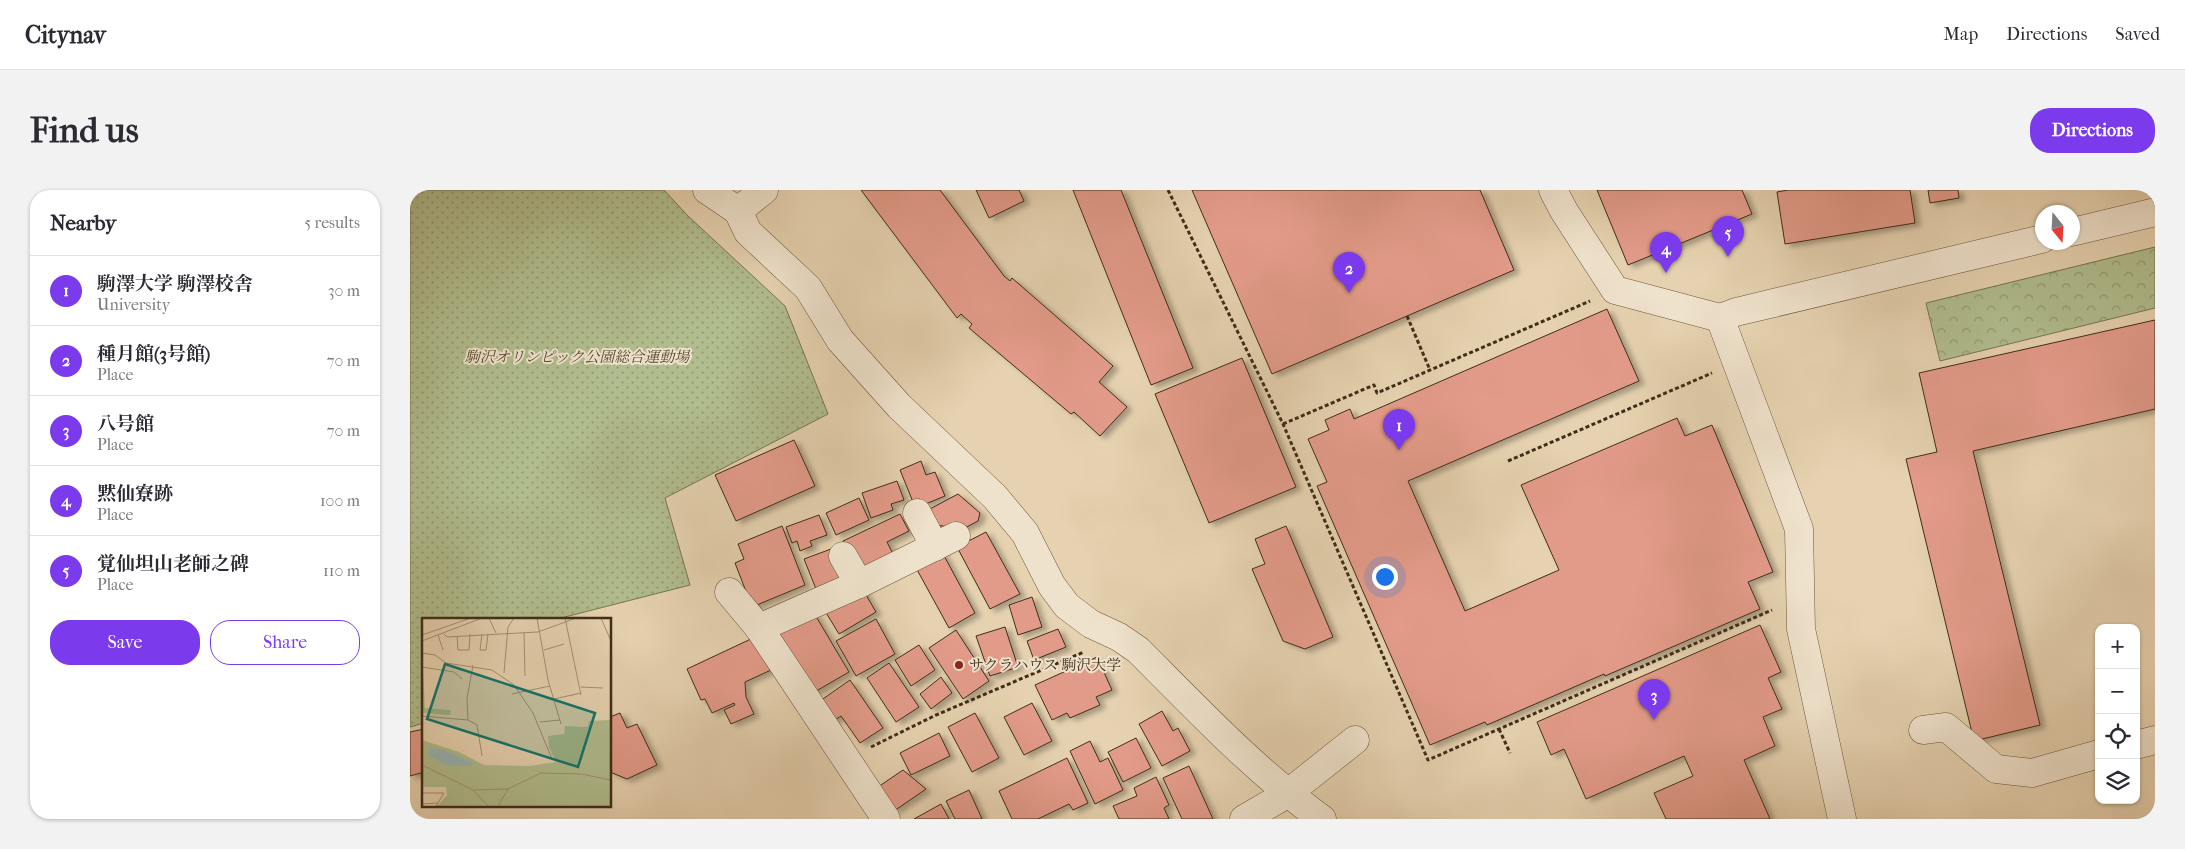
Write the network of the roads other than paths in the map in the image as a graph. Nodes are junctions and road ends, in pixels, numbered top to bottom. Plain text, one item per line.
1 (707, 190) edge
2 (764, 190) edge
3 (1554, 190) edge
4 (738, 210) junction
5 (2155, 212) edge
6 (2080, 230) edge
7 (2035, 241) edge
8 (1720, 318) junction
9 (917, 513) dead end
10 (843, 556) dead end
11 (859, 584) junction
12 (729, 592) dead end
13 (759, 628) junction
14 (1923, 730) dead end
15 (1355, 740) dead end
16 (2155, 740) edge
17 (2140, 744) edge
18 (2095, 755) edge
19 (1287, 794) junction
20 (886, 819) edge
21 (1244, 819) edge
22 (1322, 819) edge
23 (1842, 819) edge

1 - 4 street
2 - 4 street
3 - 8 street
4 - 19 street
5 - 6 street
7 - 8 street
8 - 23 street
9 - 11 street
10 - 11 street
11 - 13 street
12 - 13 street
13 - 20 street
14 - 18 street
15 - 19 street
16 - 17 street
19 - 21 street
19 - 22 street

